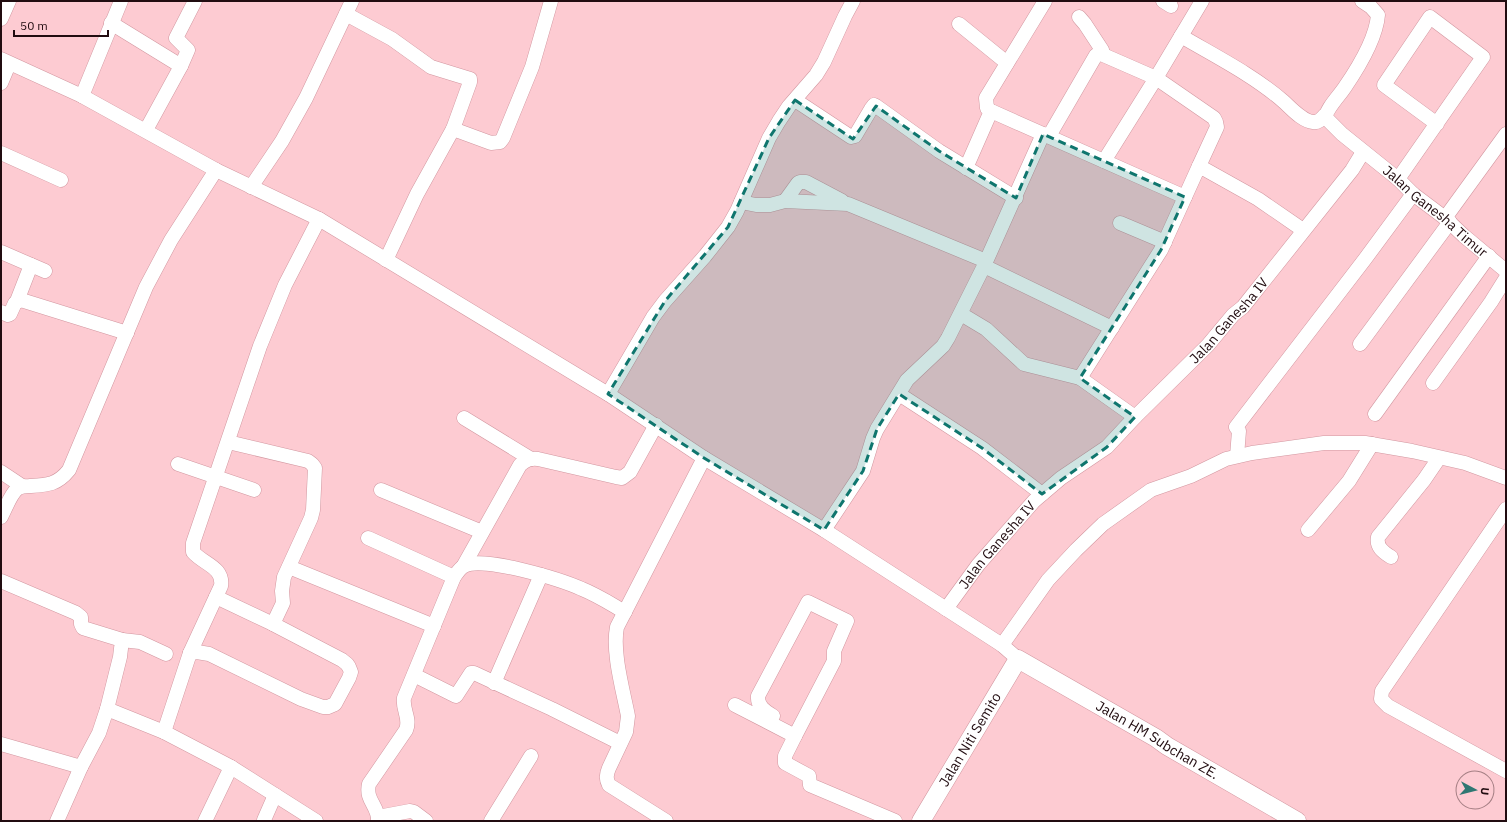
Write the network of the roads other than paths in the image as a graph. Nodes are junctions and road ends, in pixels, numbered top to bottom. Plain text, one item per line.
1 (9, 1) edge
2 (121, 1) edge
3 (194, 1) edge
4 (352, 1) edge
5 (551, 1) edge
6 (853, 1) edge
7 (1045, 1) edge
8 (1202, 1) edge
9 (1363, 1) edge
10 (346, 14) junction
11 (1079, 17) dead end
12 (1, 19) edge
13 (111, 23) junction
14 (959, 24) dead end
15 (1181, 36) junction
16 (1103, 54) junction
17 (5, 61) edge
18 (1007, 63) junction
19 (181, 66) junction
20 (1156, 78) junction
21 (1, 83) edge
22 (82, 96) junction
23 (795, 100) junction
24 (991, 111) junction
25 (1326, 115) junction
26 (1437, 124) junction
27 (453, 129) junction
28 (146, 130) junction
29 (1506, 134) edge
30 (1046, 135) junction
31 (1363, 152) junction
32 (1, 153) edge
33 (1104, 161) junction
34 (1199, 166) junction
35 (966, 168) junction
36 (216, 170) junction
37 (1398, 179) junction
38 (61, 180) dead end
39 (251, 187) junction
40 (1412, 194) junction
41 (1185, 197) junction
42 (1016, 198) junction
43 (785, 201) junction
44 (741, 202) junction
45 (848, 204) junction
46 (319, 219) junction
47 (1447, 220) junction
48 (1120, 223) dead end
49 (1303, 230) junction
50 (1165, 242) junction
51 (1, 252) edge
52 (1489, 256) junction
53 (386, 260) junction
54 (985, 264) junction
55 (31, 265) junction
56 (45, 271) dead end
57 (1506, 271) edge
58 (1506, 278) edge
59 (17, 301) junction
60 (1, 312) edge
61 (961, 314) junction
62 (1112, 328) junction
63 (127, 333) junction
64 (1360, 344) dead end
65 (1080, 378) junction
66 (1433, 383) dead end
67 (608, 394) junction
68 (899, 394) junction
69 (1375, 414) dead end
70 (1135, 417) junction
71 (464, 418) dead end
72 (656, 425) junction
73 (228, 442) junction
74 (1372, 444) junction
75 (1238, 456) junction
76 (531, 458) junction
77 (704, 458) junction
78 (1438, 458) junction
79 (178, 464) dead end
80 (1, 472) edge
81 (215, 476) junction
82 (1506, 478) edge
83 (22, 486) junction
84 (254, 490) dead end
85 (381, 490) dead end
86 (1042, 494) junction
87 (1506, 509) edge
88 (1, 517) edge
89 (824, 530) junction
90 (1308, 530) dead end
91 (482, 532) junction
92 (368, 538) dead end
93 (1391, 556) dead end
94 (464, 565) junction
95 (289, 567) junction
96 (541, 575) junction
97 (454, 577) junction
98 (1, 581) edge
99 (216, 597) junction
100 (946, 609) junction
101 (625, 612) junction
102 (273, 624) junction
103 (434, 626) junction
104 (122, 640) junction
105 (1002, 645) junction
106 (190, 653) junction
107 (166, 654) dead end
108 (1018, 659) junction
109 (414, 675) junction
110 (494, 683) junction
111 (735, 705) dead end
112 (107, 709) junction
113 (769, 722) junction
114 (164, 732) junction
115 (795, 736) junction
116 (620, 743) junction
117 (1, 744) edge
118 (531, 756) dead end
119 (81, 767) junction
120 (231, 767) junction
121 (1506, 771) edge
122 (275, 794) junction
123 (378, 819) edge
124 (264, 820) edge
125 (57, 821) edge
126 (204, 821) edge
127 (316, 821) edge
128 (426, 821) edge
129 (491, 821) edge
130 (666, 821) edge
131 (895, 821) edge
132 (921, 821) edge
133 (1297, 821) edge

1 - 12 street
2 - 13 street
3 - 19 street
4 - 10 street
5 - 27 street
6 - 23 street
7 - 18 street
8 - 15 street
9 - 25 street
10 - 27 street
10 - 39 street
11 - 16 street
13 - 19 street
13 - 22 street
14 - 18 street
15 - 20 street
15 - 25 street
16 - 20 street
16 - 30 street
17 - 21 street
17 - 22 street
18 - 24 street
19 - 28 street
20 - 33 street
20 - 34 street
22 - 28 street
23 - 35 street
23 - 44 street
24 - 30 street
24 - 35 street
25 - 31 street
26 - 26 street
26 - 37 street
27 - 53 street
28 - 36 street
29 - 47 street
30 - 33 street
30 - 42 street
31 - 37 street, Jalan Ganesha Timur
31 - 49 street, Jalan Ganesha IV
32 - 38 street
33 - 41 street
34 - 41 street
34 - 49 street
35 - 42 street
36 - 39 street
36 - 63 street
37 - 40 street, Jalan Ganesha Timur
39 - 46 street
40 - 47 street, Jalan Ganesha Timur
40 - 75 street
41 - 50 street
42 - 54 street
43 - 44 street
43 - 45 street
43 - 45 street
44 - 67 street
45 - 54 street
46 - 53 street
46 - 73 street
47 - 52 street, Jalan Ganesha Timur
47 - 64 street
48 - 50 street
49 - 70 street, Jalan Ganesha IV
50 - 62 street
51 - 55 street
52 - 57 street, Jalan Ganesha Timur
52 - 69 street
53 - 67 street
54 - 61 street
54 - 62 street
55 - 56 street
55 - 59 street
58 - 66 street
59 - 60 street
59 - 63 street
61 - 65 street
61 - 68 street
62 - 65 street
63 - 83 street
65 - 70 street
67 - 72 street
68 - 86 street
68 - 89 street
70 - 86 street, Jalan Ganesha IV
71 - 76 street
72 - 76 street
72 - 77 street
73 - 81 street
73 - 95 street
74 - 75 street
74 - 78 street
74 - 90 street
75 - 105 street
76 - 91 street
77 - 89 street
77 - 101 street
78 - 82 street
78 - 93 street
79 - 81 street
80 - 83 street
81 - 84 street
81 - 99 street
83 - 88 street
85 - 91 street
86 - 100 street, Jalan Ganesha IV
87 - 121 street
89 - 100 street
91 - 94 street
92 - 97 street
94 - 96 street
94 - 97 street
95 - 102 street
95 - 103 street
96 - 101 street
96 - 110 street
97 - 103 street
98 - 104 street
99 - 102 street
99 - 106 street
100 - 105 street
101 - 116 street
102 - 106 street
103 - 109 street
104 - 107 street
104 - 112 street
105 - 108 street
106 - 114 street
108 - 132 main road, Jalan Niti Semito
108 - 133 main road, Jalan HM Subchan ZE.
109 - 110 street
109 - 123 street
110 - 116 street
111 - 113 street
112 - 114 street
112 - 119 street
113 - 115 street
113 - 115 street
114 - 120 street
115 - 131 street
116 - 130 street
117 - 119 street
118 - 129 street
119 - 125 street
120 - 122 street
120 - 126 street
122 - 124 street
122 - 127 street
123 - 128 street

